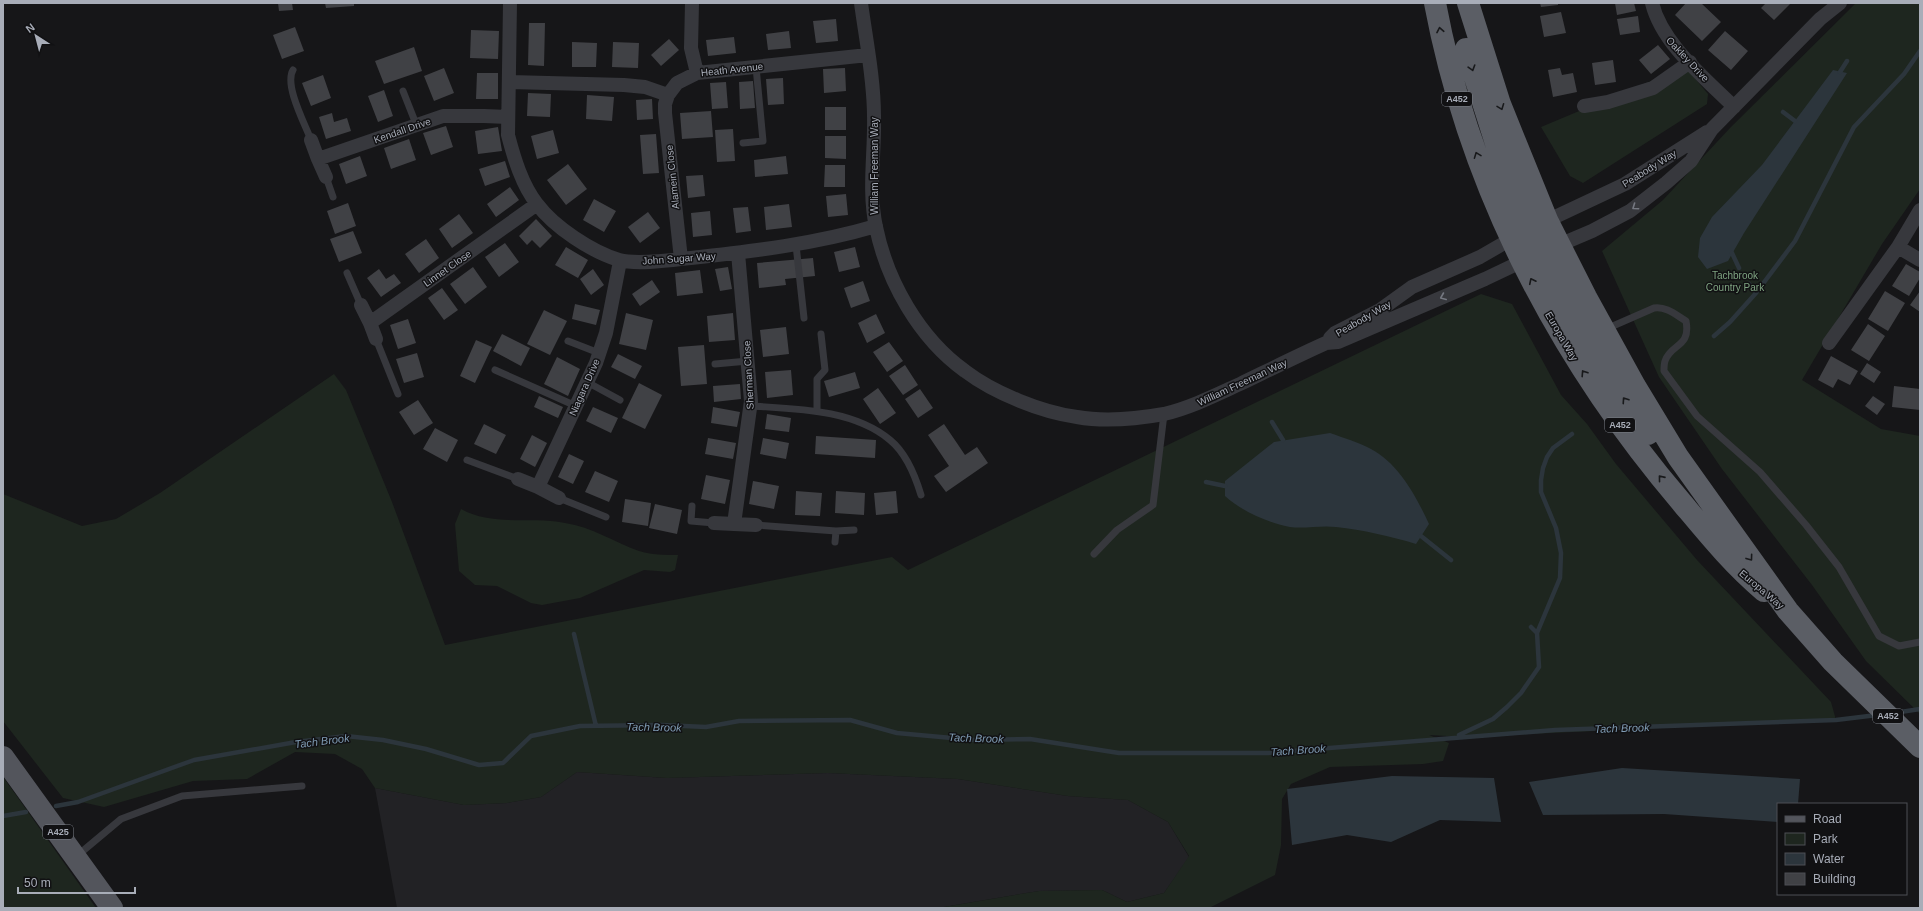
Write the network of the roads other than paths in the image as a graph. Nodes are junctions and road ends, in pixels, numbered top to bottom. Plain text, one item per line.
1 (510, 3) edge
2 (692, 3) edge
3 (861, 3) edge
4 (1435, 3) edge
5 (1454, 3) edge
6 (1468, 3) edge
7 (1652, 3) edge
8 (1840, 3) edge
9 (868, 55) junction
10 (1690, 62) junction
11 (756, 67) junction
12 (293, 70) dead end
13 (697, 73) junction
14 (510, 82) junction
15 (403, 91) dead end
16 (668, 95) junction
17 (1584, 106) dead end
18 (1734, 107) junction
19 (508, 117) junction
20 (416, 124) junction
21 (1712, 129) junction
22 (311, 140) joint
23 (743, 143) dead end
24 (318, 159) junction
25 (326, 177) joint
26 (332, 197) dead end
27 (537, 204) junction
28 (1920, 210) edge
29 (1547, 220) junction
30 (876, 226) junction
31 (1519, 235) junction
32 (796, 245) junction
33 (1898, 247) junction
34 (738, 253) junction
35 (1541, 253) junction
36 (681, 259) junction
37 (620, 260) junction
38 (1920, 260) edge
39 (347, 273) dead end
40 (361, 305) joint
41 (804, 318) dead end
42 (370, 322) junction
43 (1604, 330) junction
44 (821, 334) dead end
45 (376, 339) joint
46 (568, 341) dead end
47 (1326, 343) junction
48 (1829, 343) dead end
49 (599, 353) junction
50 (748, 361) junction
51 (715, 364) dead end
52 (495, 370) dead end
53 (587, 382) junction
54 (398, 394) dead end
55 (620, 400) dead end
56 (576, 406) junction
57 (751, 406) junction
58 (817, 411) junction
59 (1164, 414) junction
60 (467, 460) dead end
61 (518, 479) joint
62 (538, 487) junction
63 (921, 495) dead end
64 (559, 498) joint
65 (692, 506) dead end
66 (606, 516) dead end
67 (714, 523) joint
68 (734, 524) junction
69 (756, 525) joint
70 (854, 530) dead end
71 (836, 531) junction
72 (835, 542) dead end
73 (1094, 554) dead end
74 (1788, 611) junction
75 (1920, 642) edge
76 (1915, 742) edge
77 (3, 757) edge
78 (302, 786) dead end
79 (76, 857) junction
80 (112, 908) edge

1 - 14 street, John Sugar Way
2 - 13 street
3 - 9 street, William Freeman Way
31 -> 4 highway, A452
5 -> 31 highway
6 -> 29 highway, Europa Way / A452
7 - 10 street, Oakley Drive
8 - 18 street, Peabody Way
9 - 11 street, Heath Avenue
9 - 30 street, William Freeman Way
10 - 17 street
10 - 18 street, Oakley Drive
11 - 13 street, Heath Avenue
11 - 23 lane
12 - 22 lane
13 - 16 street, Heath Avenue
14 - 16 street
14 - 19 street, John Sugar Way
15 - 20 lane
16 - 36 street, Alamein Close
18 - 21 street, Peabody Way
19 - 20 street, Kendall Drive
19 - 27 street, John Sugar Way
20 - 24 street, Kendall Drive
21 - 29 street, Peabody Way
21 -> 35 street, Peabody Way
22 - 24 street
24 - 25 street
25 - 26 lane
27 - 37 street, John Sugar Way
27 - 42 street, Linnet Close
28 - 33 street
29 - 31 street, Peabody Way
29 - 35 highway, Europa Way / A452
30 - 32 street, John Sugar Way
30 - 59 street, William Freeman Way
31 - 35 highway
31 - 47 street, Peabody Way
32 - 34 street, John Sugar Way
32 - 41 lane
33 - 38 street
33 - 48 street
34 - 36 street, John Sugar Way
34 - 50 street, Sherman Close
35 - 43 highway, Europa Way / A452
35 -> 47 street, Peabody Way
74 -> 35 highway, Europa Way / A452
36 - 37 street, John Sugar Way
37 - 49 street, Niagara Drive
39 - 40 lane
40 - 42 street
42 - 45 street
43 -> 74 highway, Europa Way / A452
43 - 75 lane
44 - 58 lane
45 - 54 lane
46 - 49 lane
47 - 59 street, William Freeman Way
49 - 53 street, Niagara Drive
50 - 51 lane
50 - 57 street, Sherman Close
52 - 56 lane
53 - 55 lane
53 - 56 street, Niagara Drive
56 - 62 street, Niagara Drive
57 - 58 lane
57 - 68 street, Sherman Close
58 - 63 lane
59 - 73 lane
60 - 61 lane
61 - 62 street
62 - 64 street
64 - 66 lane
65 - 67 lane
67 - 68 street
68 - 69 street
69 - 71 lane
70 - 71 lane
71 - 72 lane
74 - 76 highway, Europa Way / A452
77 - 79 main road, A425
78 - 79 lane
79 - 80 main road, A425

